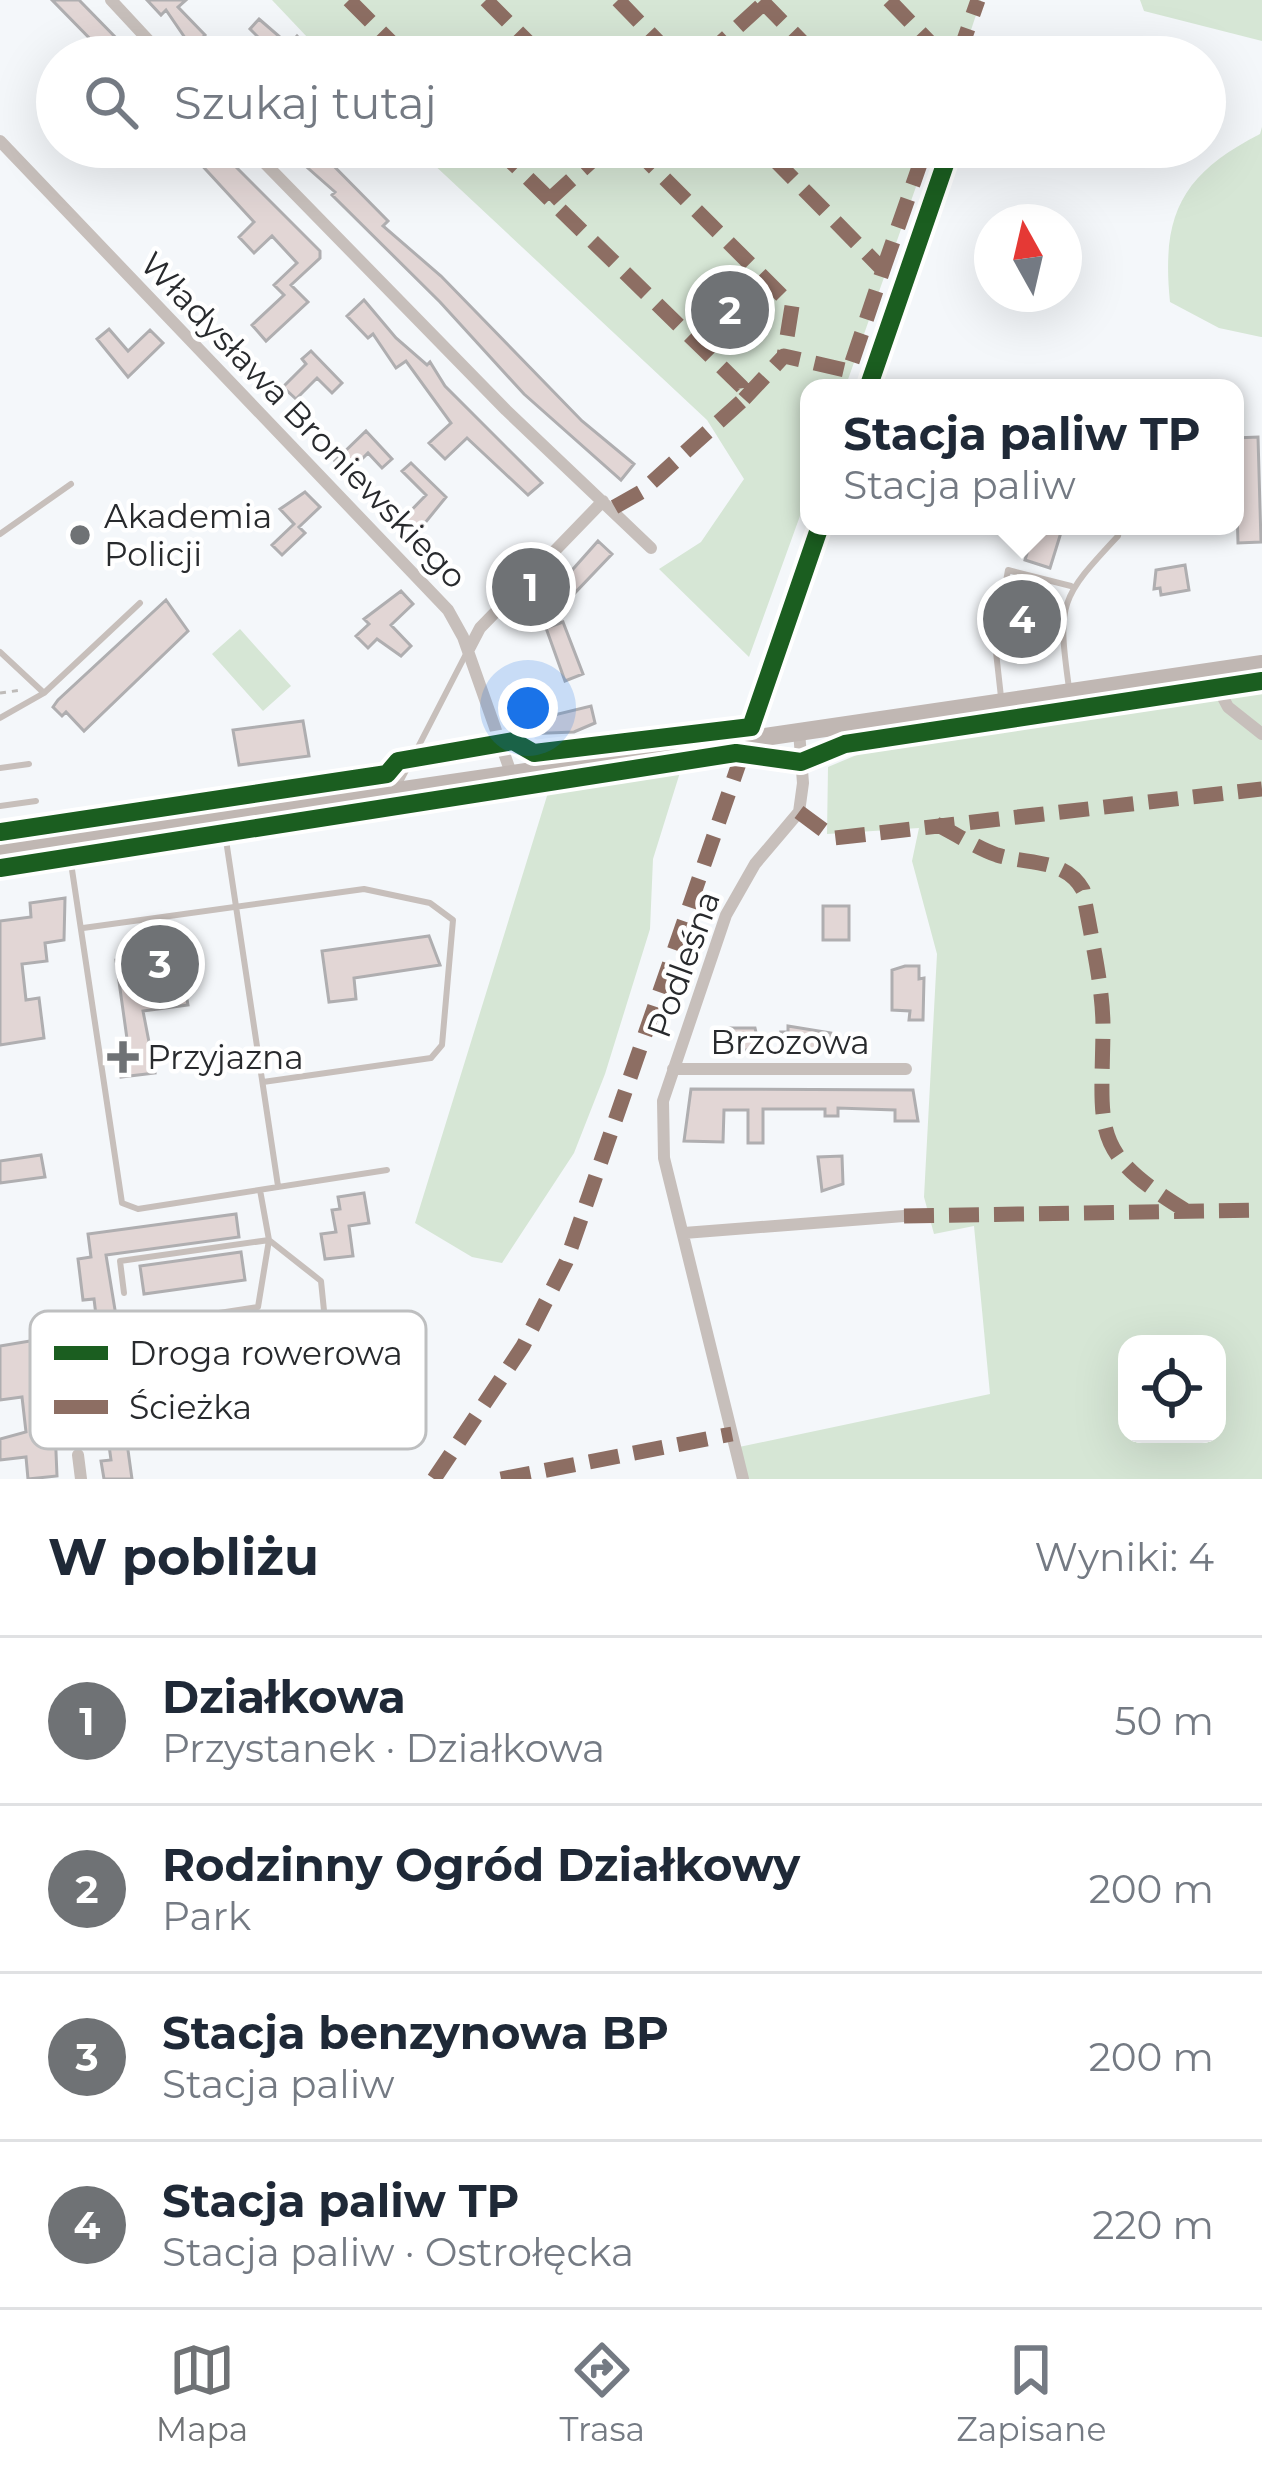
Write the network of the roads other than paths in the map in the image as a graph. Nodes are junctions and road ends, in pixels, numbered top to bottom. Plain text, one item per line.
1 (110, 0) edge
2 (144, 36) edge
3 (0, 141) edge
4 (270, 168) edge
5 (71, 484) dead end
6 (603, 501) junction
7 (0, 534) edge
8 (1118, 535) edge
9 (651, 548) dead end
10 (1071, 586) junction
11 (140, 603) dead end
12 (1061, 634) junction
13 (1042, 637) dead end
14 (1009, 642) dead end
15 (994, 644) junction
16 (468, 651) junction
17 (0, 652) edge
18 (1262, 664) edge
19 (1209, 671) junction
20 (41, 690) junction
21 (1070, 693) junction
22 (1002, 703) junction
23 (0, 718) edge
24 (799, 731) junction
25 (1262, 734) edge
26 (29, 764) dead end
27 (0, 768) edge
28 (511, 773) junction
29 (396, 792) junction
30 (36, 800) dead end
31 (0, 806) edge
32 (223, 816) junction
33 (68, 840) junction
34 (0, 849) edge
35 (237, 905) junction
36 (83, 928) junction
37 (673, 1069) junction
38 (906, 1069) dead end
39 (263, 1082) junction
40 (387, 1170) dead end
41 (279, 1187) junction
42 (260, 1190) junction
43 (904, 1216) dead end
44 (684, 1233) junction
45 (268, 1240) junction
46 (124, 1293) dead end
47 (232, 1311) edge
48 (324, 1311) edge
49 (78, 1455) dead end
50 (742, 1473) edge
51 (82, 1479) edge

1 - 2 street
3 - 16 street, Władysława Broniewskiego
4 - 6 street
5 - 7 lane
6 - 9 street
6 - 16 street
8 - 10 lane
10 - 12 lane
10 - 15 lane
11 - 20 lane
12 - 13 lane
12 - 21 lane
14 - 15 lane
15 - 22 lane
16 - 28 street, Władysława Broniewskiego
16 - 29 lane
17 - 20 lane
18 - 19 main road
19 - 21 main road
19 - 25 street
20 - 23 lane
21 - 22 main road
22 - 24 main road
24 - 28 main road
24 - 37 street, Podleśna
26 - 27 lane
28 - 29 main road
29 - 32 main road
30 - 31 lane
32 - 33 main road
32 - 35 lane
33 - 34 main road
33 - 36 lane
35 - 36 lane
35 - 39 lane
35 - 39 lane
36 - 42 lane
37 - 38 street, Brzozowa
37 - 44 street, Podleśna
39 - 41 lane
40 - 41 lane
41 - 42 lane
42 - 45 lane
43 - 44 street
44 - 50 street, Podleśna
45 - 46 lane
45 - 47 lane
45 - 48 lane
49 - 51 street

